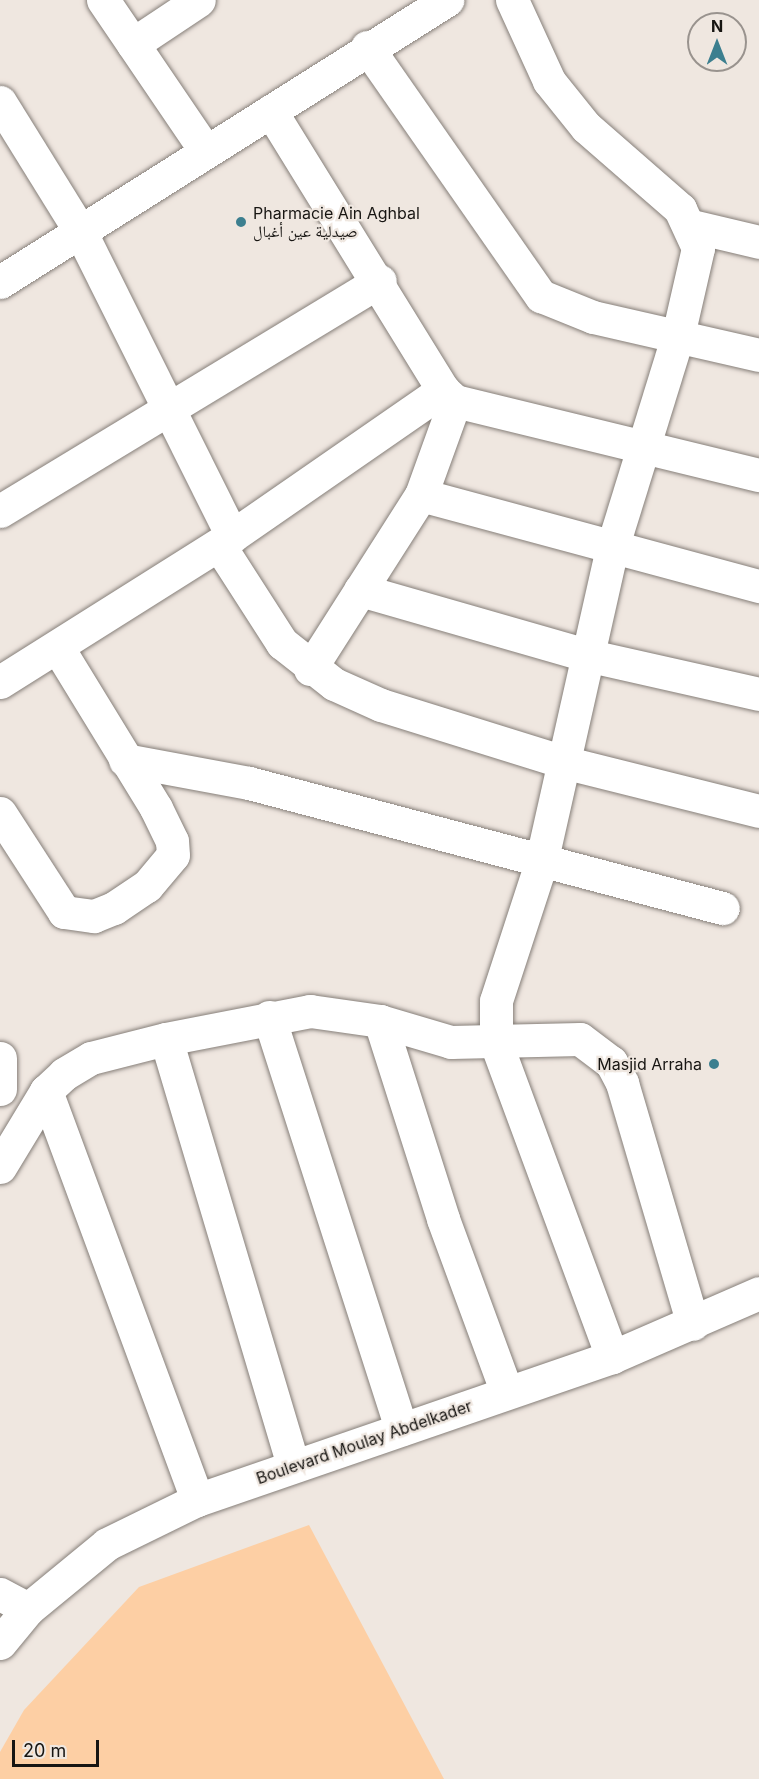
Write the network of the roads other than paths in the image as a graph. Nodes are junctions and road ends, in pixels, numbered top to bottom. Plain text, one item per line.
1 (104, 0) edge
2 (199, 0) edge
3 (447, 0) edge
4 (512, 0) edge
5 (134, 44) junction
6 (367, 47) junction
7 (0, 102) edge
8 (271, 111) junction
9 (205, 150) junction
10 (692, 226) junction
11 (80, 231) junction
12 (759, 242) edge
13 (381, 281) junction
14 (0, 282) edge
15 (678, 334) junction
16 (759, 355) edge
17 (449, 395) junction
18 (170, 408) junction
19 (641, 448) junction
20 (759, 474) edge
21 (421, 495) junction
22 (0, 511) edge
23 (226, 540) junction
24 (612, 548) junction
25 (759, 586) edge
26 (360, 590) junction
27 (58, 648) junction
28 (586, 655) junction
29 (310, 669) junction
30 (0, 682) edge
31 (759, 694) edge
32 (125, 760) junction
33 (567, 763) junction
34 (759, 811) edge
35 (0, 813) edge
36 (541, 863) junction
37 (723, 908) dead end
38 (269, 1017) junction
39 (380, 1021) junction
40 (495, 1024) junction
41 (165, 1039) junction
42 (0, 1058) edge
43 (0, 1089) edge
44 (46, 1091) junction
45 (0, 1167) edge
46 (757, 1297) edge
47 (693, 1324) junction
48 (612, 1357) junction
49 (507, 1393) junction
50 (401, 1429) junction
51 (293, 1464) junction
52 (197, 1500) junction
53 (14, 1601) edge
54 (0, 1643) edge

1 - 5 street
2 - 5 street
3 - 6 street
4 - 10 street
5 - 9 street
6 - 8 street
6 - 15 street
7 - 11 street
8 - 9 street
8 - 13 street
9 - 11 street
10 - 12 street
10 - 15 street
11 - 14 street
11 - 18 street
13 - 17 street
13 - 18 street
15 - 16 street
15 - 19 street
17 - 19 street
17 - 21 street
17 - 23 street
18 - 22 street
18 - 23 street
19 - 20 street
19 - 24 street
21 - 24 street
21 - 26 street
23 - 27 street
23 - 29 street
24 - 25 street
24 - 28 street
26 - 28 street
26 - 29 street
27 - 30 street
27 - 32 street
28 - 31 street
28 - 33 street
29 - 33 street
32 - 35 street
32 - 36 street
33 - 34 street
33 - 36 street
36 - 37 street
36 - 40 street
38 - 39 street
38 - 41 street
38 - 50 street
39 - 40 street
39 - 49 street
40 - 47 street
40 - 48 street
41 - 44 street
41 - 51 street
42 - 43 street
44 - 45 street
44 - 52 street
46 - 47 street, Boulevard Moulay Abdelkader
47 - 48 street, Boulevard Moulay Abdelkader
48 - 49 street, Boulevard Moulay Abdelkader
49 - 50 street, Boulevard Moulay Abdelkader
50 - 51 street, Boulevard Moulay Abdelkader
51 - 52 street, Boulevard Moulay Abdelkader
52 - 53 street, Boulevard Moulay Abdelkader
53 - 54 street, Boulevard Moulay Abdelkader

